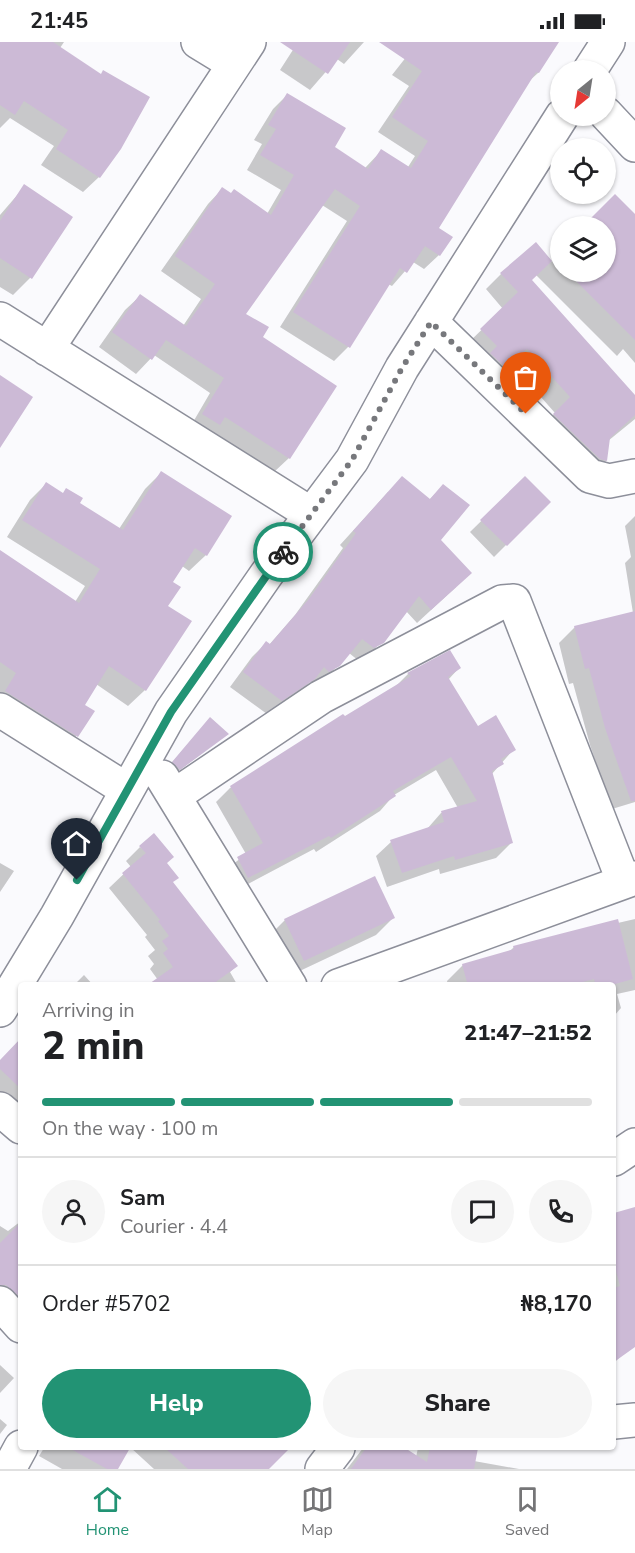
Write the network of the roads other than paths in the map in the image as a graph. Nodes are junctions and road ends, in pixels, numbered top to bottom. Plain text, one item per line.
1 (198, 42) edge
2 (608, 42) edge
3 (241, 53) edge
4 (596, 60) edge
5 (616, 125) edge
6 (556, 126) edge
7 (635, 145) edge
8 (0, 319) edge
9 (431, 322) junction
10 (47, 349) junction
11 (635, 476) edge
12 (311, 514) junction
13 (0, 710) edge
14 (148, 754) junction
15 (127, 790) junction
16 (174, 796) junction
17 (629, 879) edge
18 (288, 982) edge
19 (349, 982) edge
20 (0, 1010) edge
21 (0, 1109) edge
22 (18, 1124) edge
23 (635, 1145) edge
24 (616, 1158) edge
25 (0, 1303) edge
26 (18, 1323) edge
27 (635, 1420) edge
28 (616, 1422) edge
29 (19, 1450) edge
30 (336, 1450) edge
31 (9, 1469) edge
32 (322, 1469) edge

1 - 3 street
2 - 4 street
3 - 10 street
5 - 7 street
6 - 9 street
8 - 10 street
9 - 11 street
9 - 12 street
10 - 12 street
12 - 14 street
13 - 15 street
14 - 15 street
14 - 16 street
15 - 20 street
16 - 17 street
16 - 18 street
17 - 19 street
21 - 22 street
23 - 24 street
25 - 26 street
27 - 28 street
29 - 31 street
30 - 32 street

